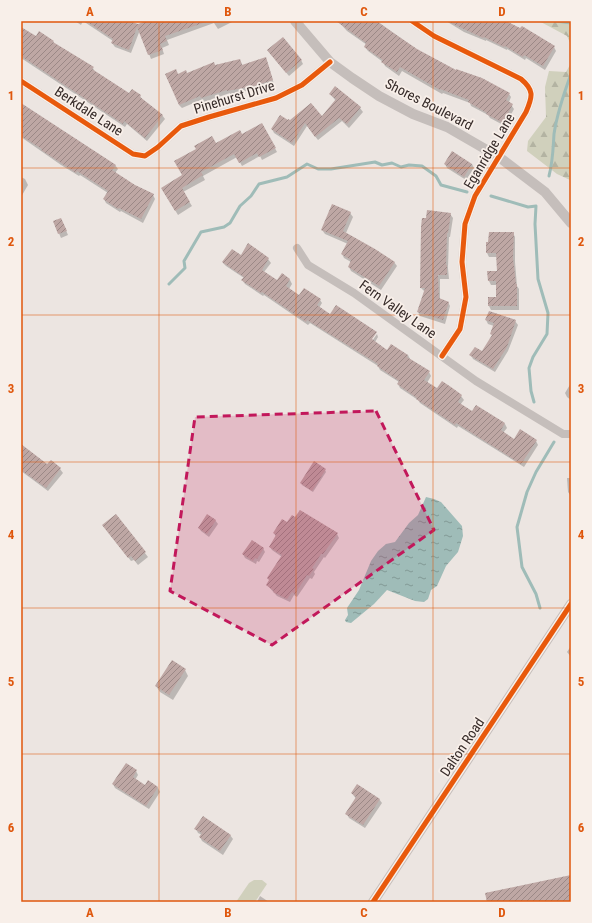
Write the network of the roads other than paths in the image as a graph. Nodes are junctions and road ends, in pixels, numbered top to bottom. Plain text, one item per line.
1 (295, 21) edge
2 (412, 21) edge
3 (330, 62) junction
4 (21, 81) edge
5 (145, 156) joint
6 (499, 157) junction
7 (570, 218) edge
8 (297, 248) dead end
9 (442, 356) junction
10 (571, 434) edge
11 (571, 605) edge
12 (373, 902) edge

1 - 3 street, Shores Boulevard
2 - 6 street, Eganridge Lane
3 - 5 street, Pinehurst Drive
3 - 6 street, Shores Boulevard
4 - 5 street, Berkdale Lane
6 - 7 street, Shores Boulevard
6 - 9 street, Eganridge Lane
8 - 9 street, Fern Valley Lane
9 - 10 street, Fern Valley Lane
11 - 12 street, Dalton Road

